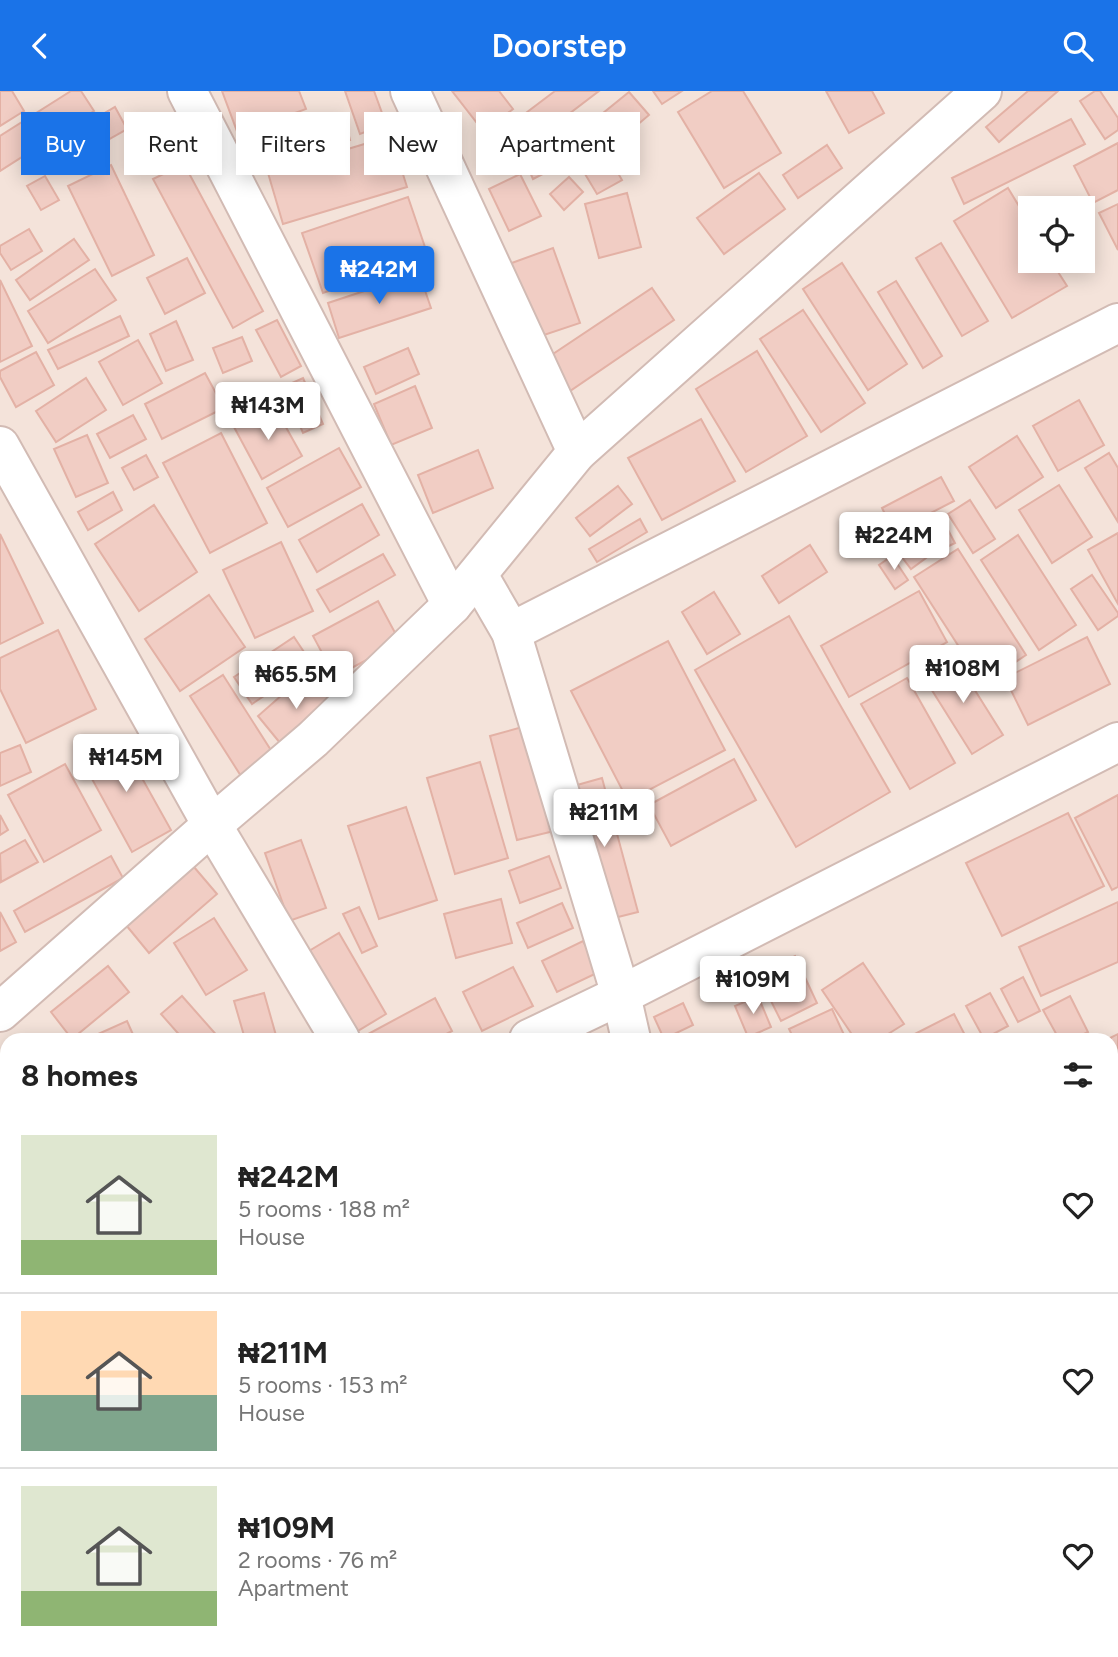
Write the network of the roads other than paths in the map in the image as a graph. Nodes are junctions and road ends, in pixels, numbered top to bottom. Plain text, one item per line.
1 (187, 91) edge
2 (410, 91) edge
3 (982, 91) edge
4 (1118, 323) edge
5 (0, 446) edge
6 (577, 452) junction
7 (478, 575) junction
8 (452, 605) junction
9 (510, 632) junction
10 (1118, 741) edge
11 (212, 825) junction
12 (621, 995) junction
13 (0, 1012) edge
14 (336, 1033) edge
15 (542, 1033) edge
16 (630, 1033) edge

1 - 8 street
2 - 6 street
3 - 6 street
4 - 9 street
5 - 11 street
6 - 7 street
7 - 8 street
7 - 9 street
8 - 11 street
9 - 12 street
10 - 12 street
11 - 13 street
11 - 14 street
12 - 15 street
12 - 16 street

